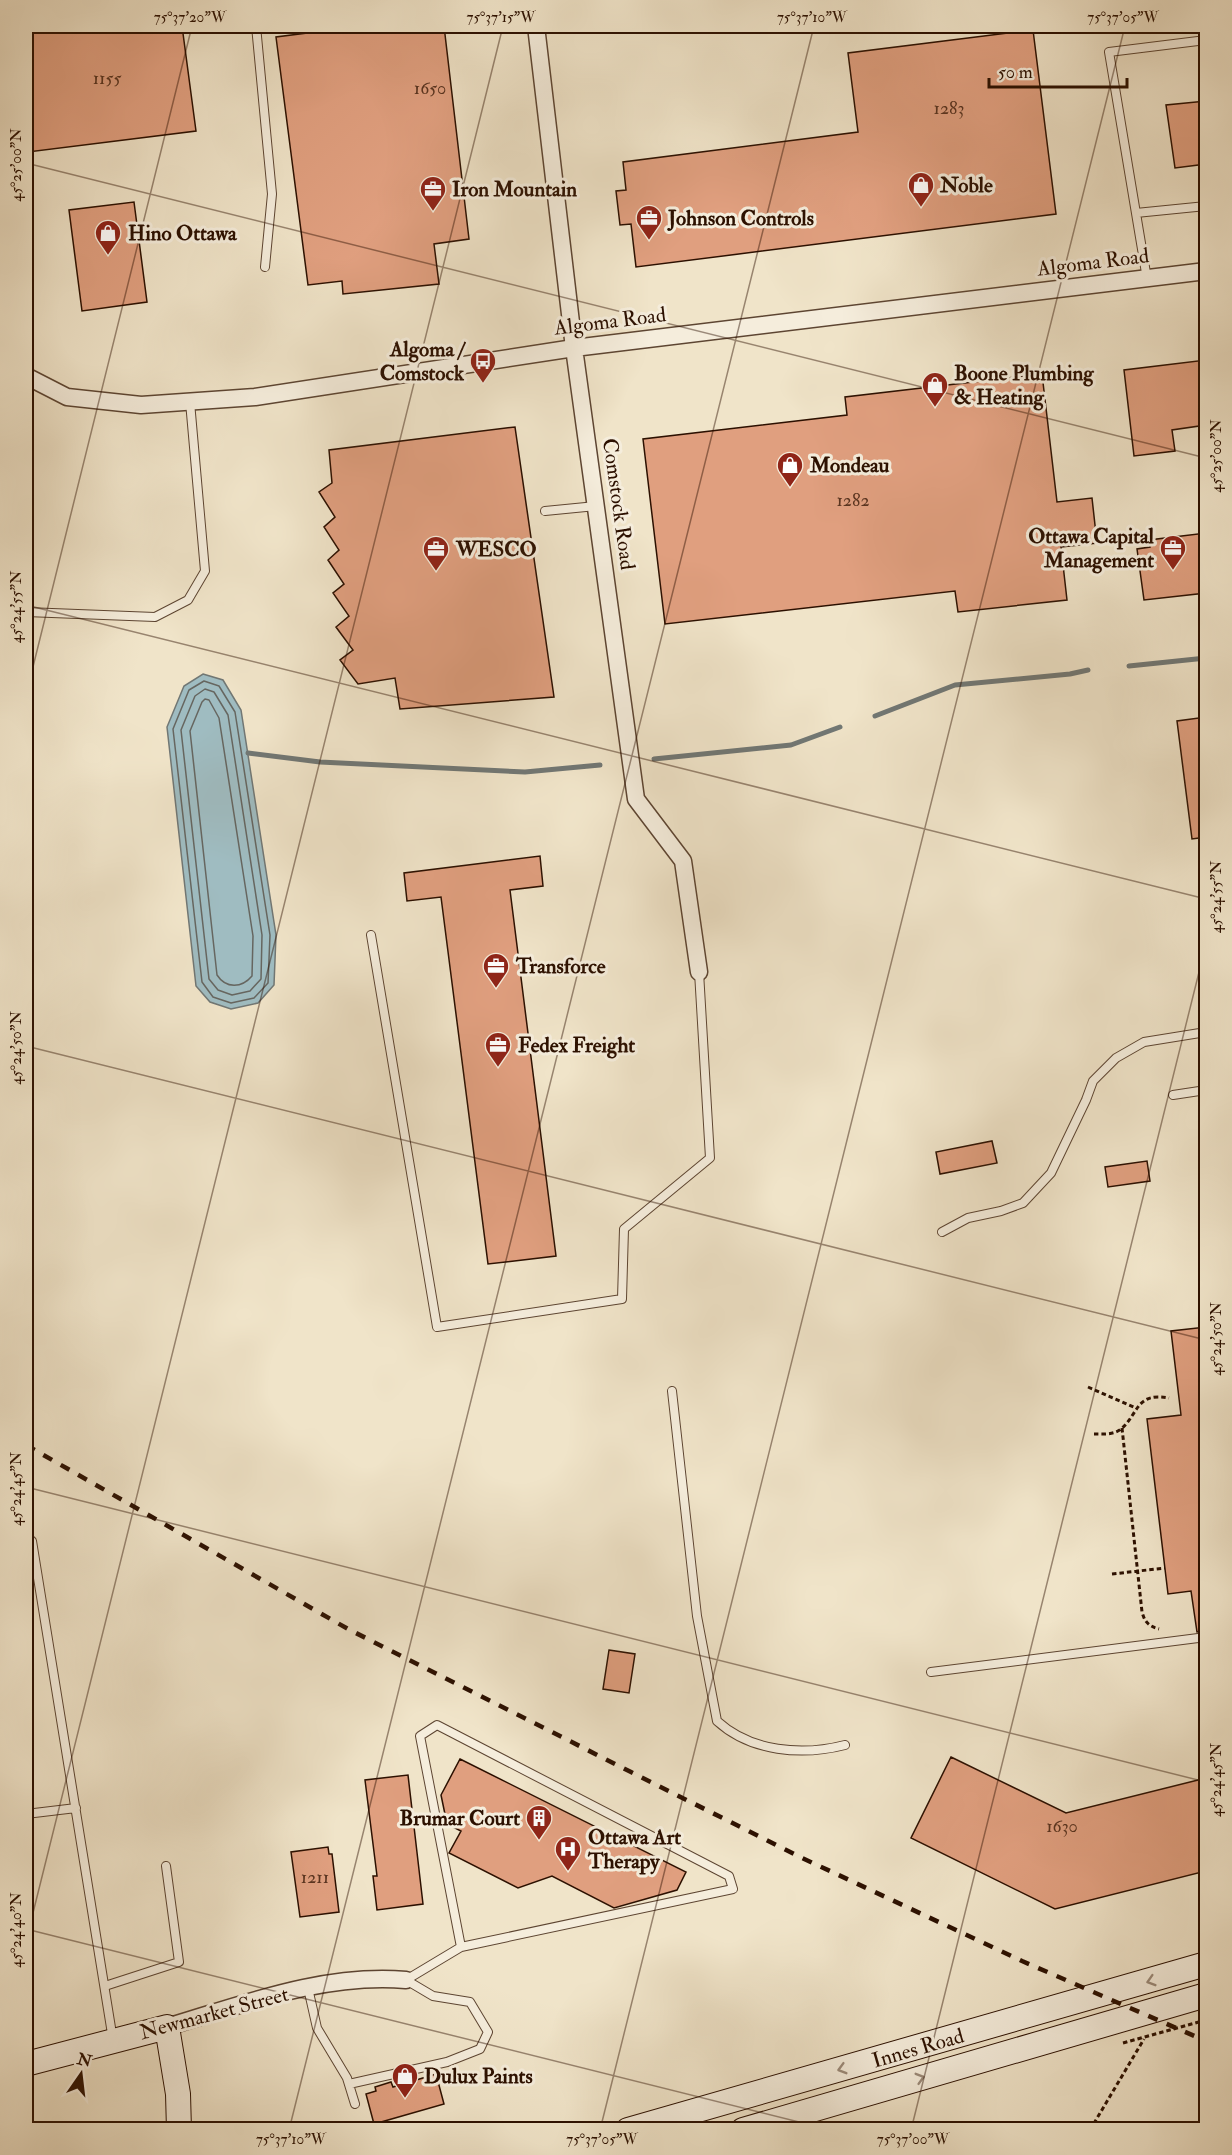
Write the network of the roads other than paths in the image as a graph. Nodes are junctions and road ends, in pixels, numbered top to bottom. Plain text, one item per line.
1 (256, 26) edge
2 (536, 26) edge
3 (1206, 40) edge
4 (1206, 206) edge
5 (1136, 213) junction
6 (265, 267) dead end
7 (1206, 271) edge
8 (1147, 279) junction
9 (574, 348) junction
10 (26, 376) edge
11 (190, 402) junction
12 (596, 506) junction
13 (545, 511) dead end
14 (26, 612) edge
15 (372, 935) dead end
16 (699, 972) joint
17 (1206, 1032) edge
18 (1206, 1090) edge
19 (1173, 1095) dead end
20 (942, 1232) dead end
21 (672, 1391) dead end
22 (26, 1537) edge
23 (1206, 1637) edge
24 (932, 1672) dead end
25 (845, 1745) dead end
26 (76, 1808) junction
27 (26, 1815) edge
28 (166, 1866) dead end
29 (461, 1947) junction
30 (1206, 1964) edge
31 (406, 1980) junction
32 (105, 1986) junction
33 (308, 1988) junction
34 (1206, 1995) edge
35 (167, 2027) junction
36 (113, 2040) junction
37 (26, 2064) edge
38 (349, 2084) junction
39 (178, 2094) junction
40 (355, 2104) dead end
41 (179, 2130) edge
42 (191, 2130) edge
43 (628, 2130) edge
44 (743, 2130) edge

1 - 6 lane
2 - 9 street, Comstock Road
3 - 5 lane
4 - 5 lane
5 - 8 lane
7 - 8 street, Algoma Road
8 - 9 street, Algoma Road
9 - 11 street, Algoma Road
9 - 12 street, Comstock Road
10 - 11 street, Algoma Road
11 - 14 lane
12 - 13 lane
12 - 16 street, Comstock Road
15 - 16 lane
17 - 20 lane
18 - 19 lane
21 - 25 lane
22 - 26 lane
23 - 24 lane
26 - 27 lane
26 - 32 lane
28 - 32 lane
29 - 29 lane
29 - 31 lane
30 -> 43 main road, Innes Road
31 - 33 street, Newmarket Street
31 - 38 lane
32 - 36 lane
33 - 35 street, Newmarket Street
33 - 38 lane
44 -> 34 main road, Innes Road
35 - 36 main road, Newmarket Street
35 - 39 main road
36 - 37 main road, Newmarket Street
38 - 40 lane
39 - 41 main road
39 - 42 main road

